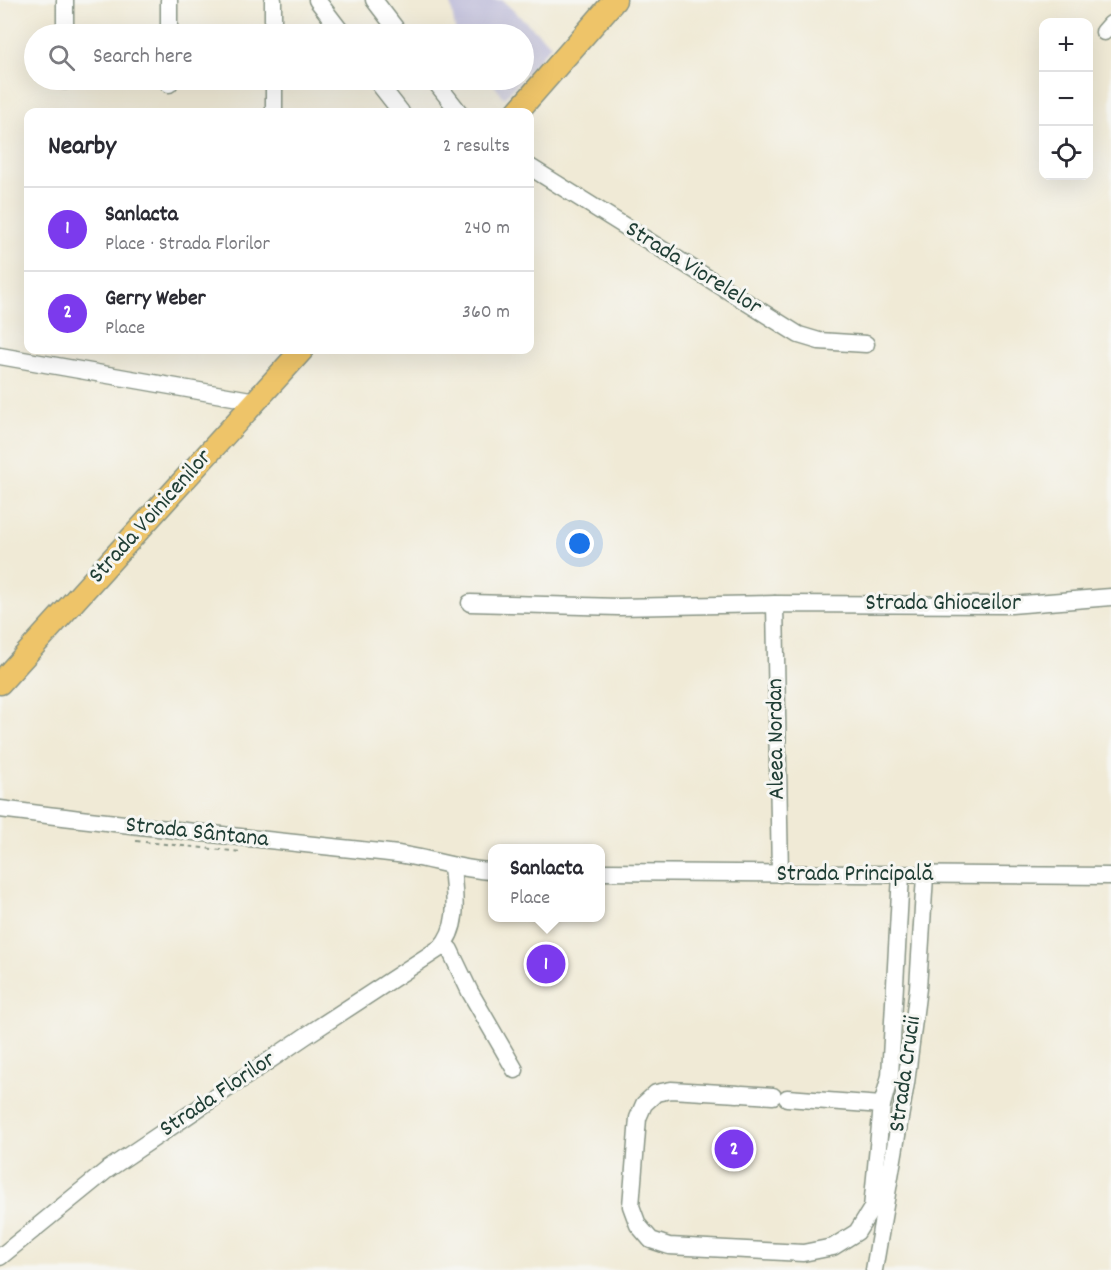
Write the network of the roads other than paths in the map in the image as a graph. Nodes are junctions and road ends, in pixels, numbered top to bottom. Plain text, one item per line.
1 (65, 0) edge
2 (169, 0) edge
3 (273, 0) edge
4 (317, 0) edge
5 (374, 0) edge
6 (615, 0) edge
7 (65, 24) edge
8 (169, 24) edge
9 (273, 24) edge
10 (335, 24) edge
11 (392, 24) edge
12 (274, 90) edge
13 (384, 90) edge
14 (442, 90) edge
15 (274, 108) edge
16 (398, 108) edge
17 (456, 108) edge
18 (520, 108) edge
19 (534, 170) edge
20 (866, 344) dead end
21 (298, 354) edge
22 (0, 356) edge
23 (256, 401) junction
24 (1111, 597) edge
25 (470, 603) dead end
26 (775, 604) junction
27 (0, 683) edge
28 (0, 809) edge
29 (452, 866) junction
30 (488, 870) edge
31 (605, 872) edge
32 (780, 874) junction
33 (901, 875) junction
34 (925, 876) junction
35 (1111, 876) edge
36 (444, 944) junction
37 (515, 1070) dead end
38 (882, 1105) junction
39 (0, 1257) edge
40 (874, 1270) edge

1 - 7 street
2 - 8 street
3 - 9 street
4 - 10 street
5 - 11 street
6 - 18 main road
12 - 15 street
13 - 16 street
14 - 17 street
19 - 20 street, Strada Viorelelor
21 - 23 main road, Strada Voinicenilor
22 - 23 street
23 - 27 main road, Strada Voinicenilor
24 - 26 street, Strada Ghioceilor
25 - 26 street
26 - 32 street, Aleea Nordan
28 - 29 street, Strada Sântana
29 - 30 street
29 - 36 street
31 - 32 street, Strada Principală
32 - 33 street, Strada Principală
33 - 34 street, Strada Principală
33 - 38 street
34 - 35 street, Strada Principală
34 - 40 street, Strada Crucii
36 - 37 street
36 - 39 street, Strada Florilor
38 - 38 street

